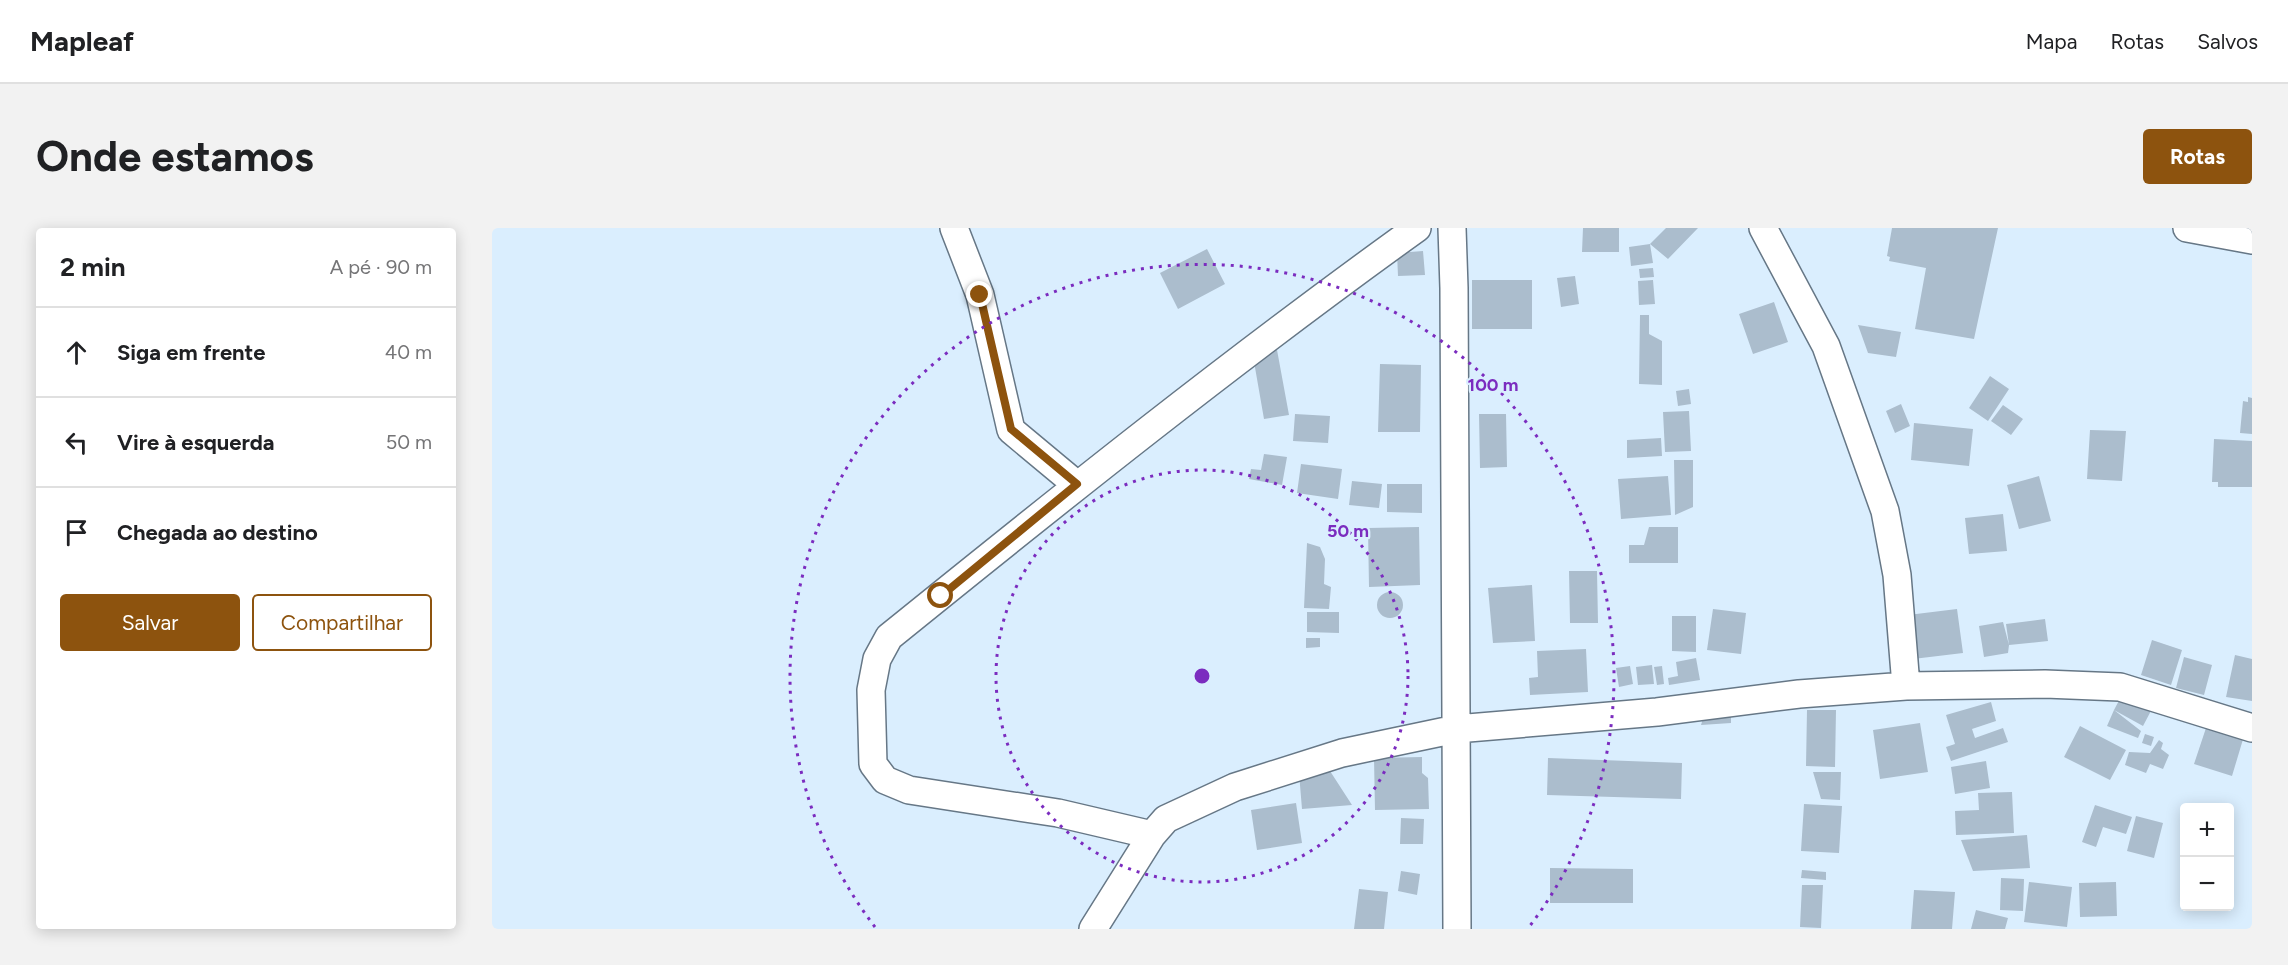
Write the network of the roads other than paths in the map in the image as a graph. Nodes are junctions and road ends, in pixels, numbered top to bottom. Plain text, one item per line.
1 (954, 228) edge
2 (1417, 228) edge
3 (1452, 228) edge
4 (1763, 228) edge
5 (2187, 228) edge
6 (2252, 240) edge
7 (1077, 484) junction
8 (1906, 686) junction
9 (2252, 728) edge
10 (1456, 729) junction
11 (1152, 835) junction
12 (1093, 929) edge
13 (1457, 929) edge

1 - 7 street
2 - 7 street
3 - 10 street
4 - 8 street
5 - 6 street
7 - 11 street
8 - 9 street
8 - 10 street
10 - 11 street
10 - 13 street
11 - 12 street

